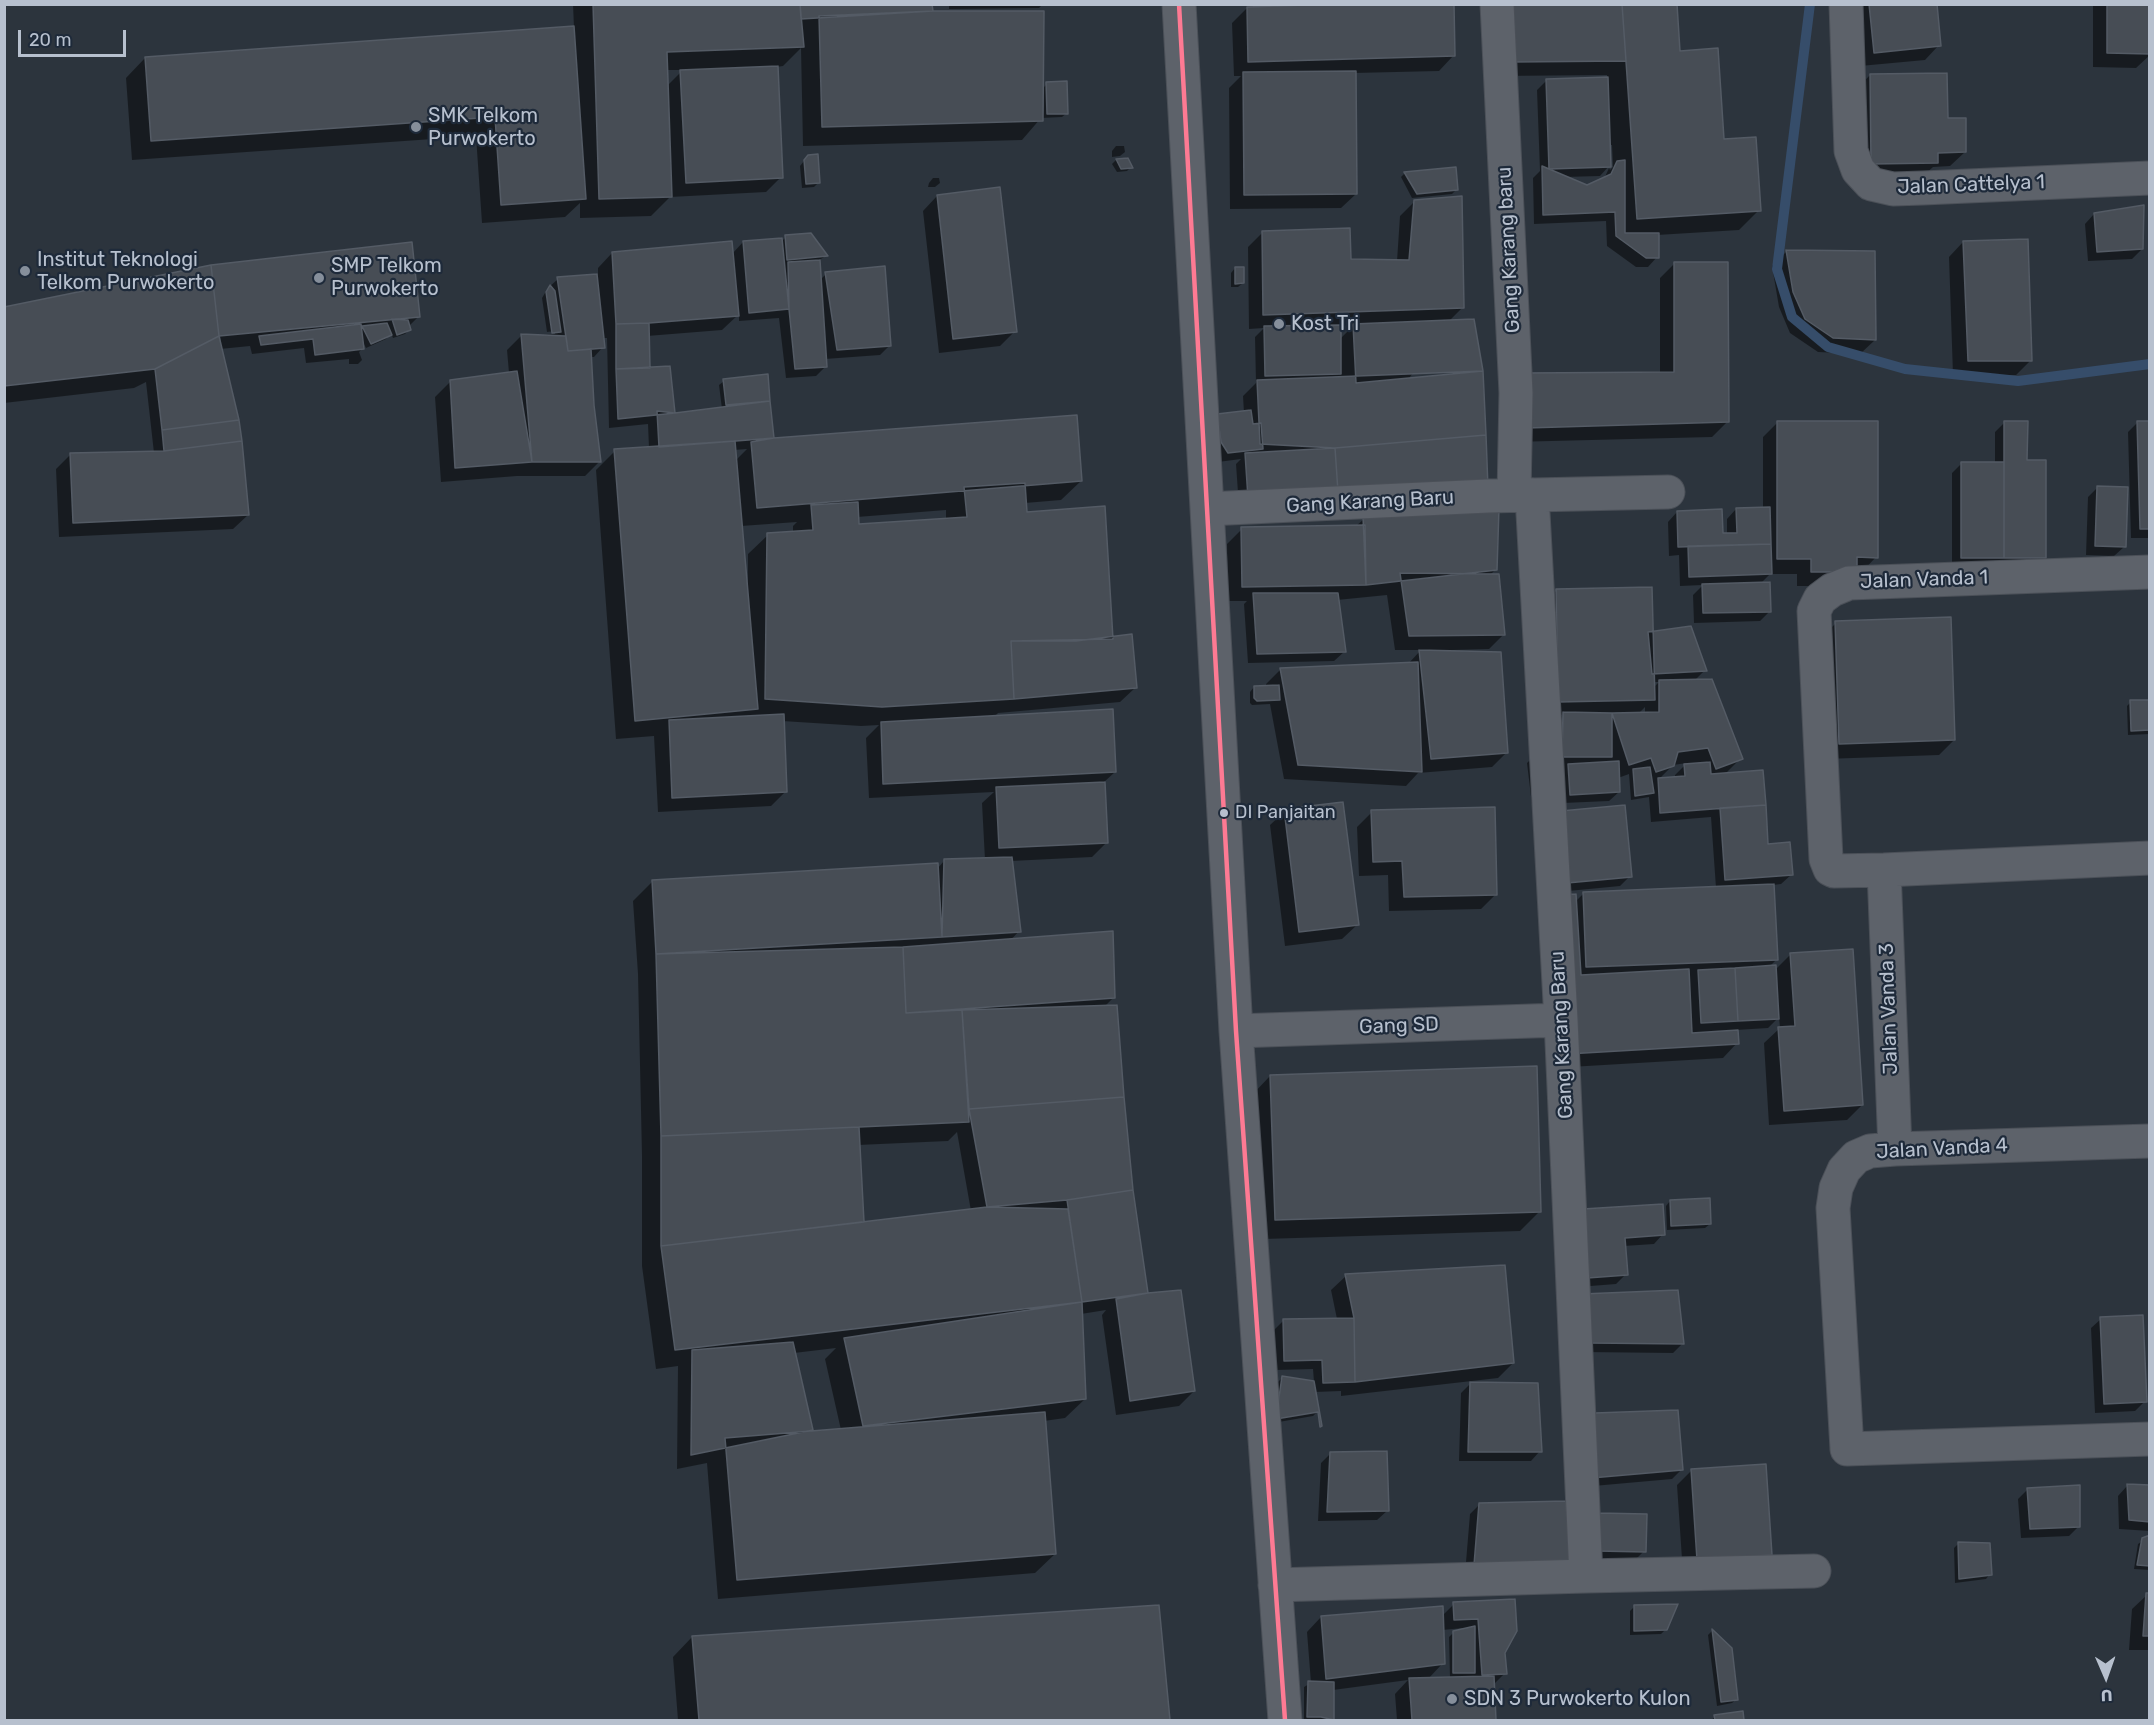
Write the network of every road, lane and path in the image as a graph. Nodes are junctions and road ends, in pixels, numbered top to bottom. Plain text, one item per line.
1 (1179, 4) edge
2 (1497, 4) edge
3 (1846, 4) edge
4 (2150, 178) edge
5 (1668, 492) dead end
6 (1523, 495) junction
7 (1207, 509) junction
8 (2150, 572) edge
9 (2150, 858) edge
10 (1884, 870) junction
11 (1561, 1020) junction
12 (1236, 1031) junction
13 (2150, 1141) edge
14 (1895, 1149) junction
15 (2150, 1439) edge
16 (1814, 1571) dead end
17 (1586, 1576) junction
18 (1275, 1585) junction
19 (1285, 1720) edge

1 - 7 street
2 - 6 street, Gang Karang baru
3 - 4 street, Jalan Cattelya 1
5 - 6 street, Gang Karang Baru
6 - 7 street, Gang Karang Baru
6 - 11 street, Gang Karang Baru
7 - 12 street
8 - 10 street, Jalan Vanda 1
9 - 10 street
10 - 14 street, Jalan Vanda 3
11 - 12 street, Gang SD
11 - 17 street, Gang Karang Baru
12 - 18 street
13 - 14 street, Jalan Vanda 4
14 - 15 street, Jalan Vanda 4
16 - 17 street
17 - 18 street
18 - 19 street

